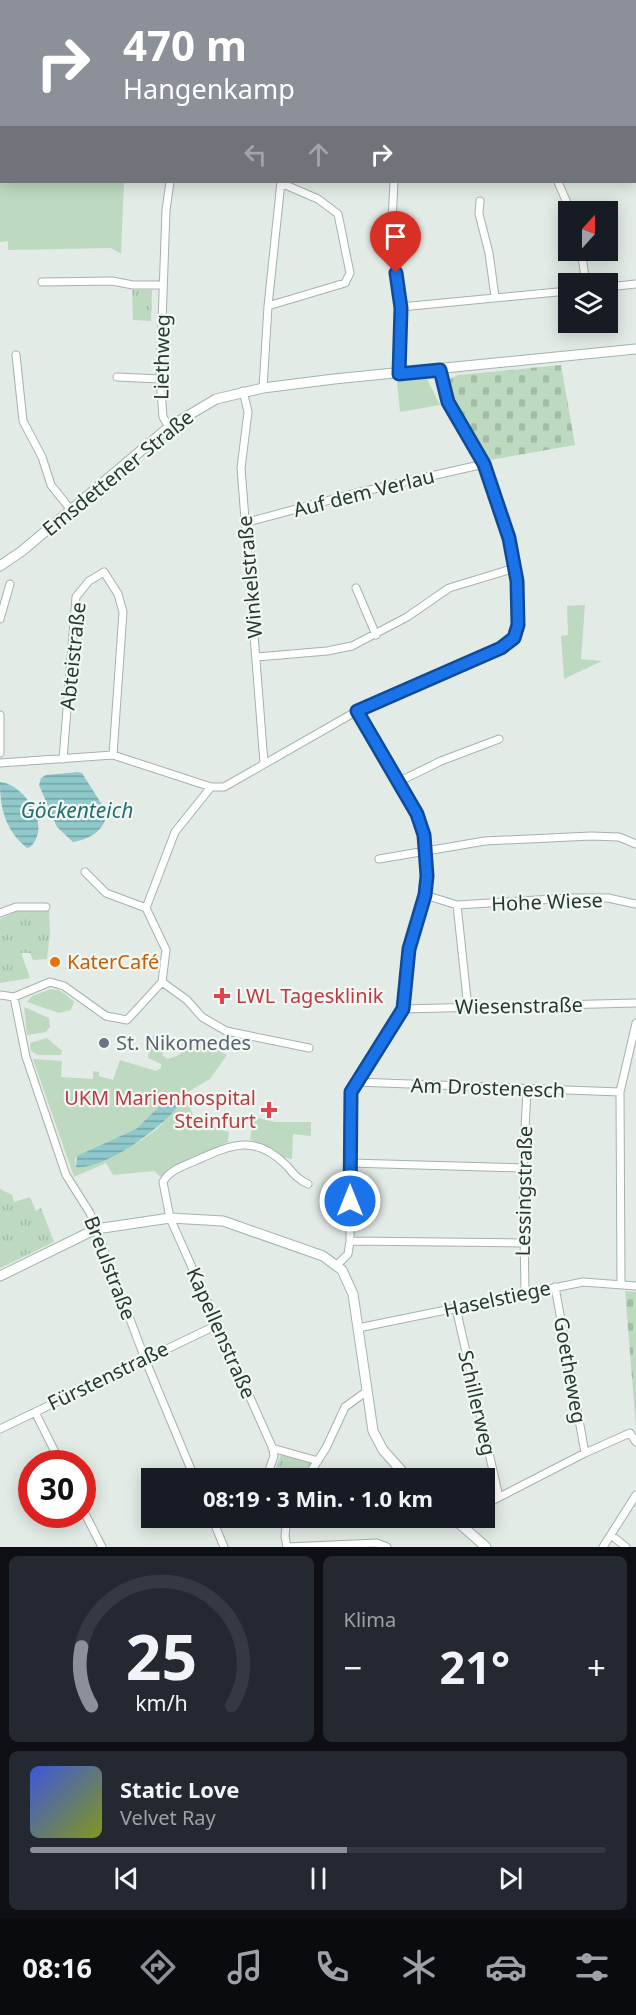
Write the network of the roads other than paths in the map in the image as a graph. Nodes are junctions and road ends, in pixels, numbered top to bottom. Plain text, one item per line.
1 (170, 183) edge
2 (281, 183) edge
3 (283, 183) edge
4 (394, 183) edge
5 (558, 183) edge
6 (480, 201) dead end
7 (566, 201) edge
8 (42, 282) dead end
9 (636, 284) edge
10 (163, 285) junction
11 (618, 286) edge
12 (558, 292) edge
13 (495, 297) junction
14 (268, 306) junction
15 (401, 308) junction
16 (636, 350) edge
17 (16, 355) dead end
18 (440, 370) junction
19 (399, 374) junction
20 (117, 377) dead end
21 (160, 379) junction
22 (263, 388) junction
23 (243, 391) junction
24 (170, 427) junction
25 (484, 464) junction
26 (70, 510) junction
27 (244, 523) junction
28 (0, 567) edge
29 (515, 568) junction
30 (10, 584) dead end
31 (356, 588) dead end
32 (0, 619) edge
33 (376, 636) junction
34 (257, 657) junction
35 (357, 711) junction
36 (0, 715) edge
37 (499, 739) dead end
38 (0, 753) edge
39 (113, 756) junction
40 (63, 759) junction
41 (0, 763) edge
42 (264, 763) junction
43 (400, 781) junction
44 (211, 787) junction
45 (636, 844) edge
46 (426, 853) junction
47 (379, 859) dead end
48 (85, 872) dead end
49 (425, 895) junction
50 (636, 904) edge
51 (458, 905) junction
52 (46, 907) dead end
53 (146, 908) junction
54 (0, 913) edge
55 (162, 982) junction
56 (0, 995) edge
57 (14, 997) junction
58 (636, 1003) edge
59 (468, 1008) junction
60 (403, 1009) junction
61 (636, 1023) edge
62 (309, 1048) dead end
63 (356, 1082) junction
64 (527, 1090) junction
65 (620, 1092) junction
66 (350, 1162) junction
67 (523, 1168) junction
68 (308, 1184) dead end
69 (170, 1218) junction
70 (96, 1229) junction
71 (350, 1241) junction
72 (523, 1243) junction
73 (337, 1265) junction
74 (0, 1276) edge
75 (621, 1284) junction
76 (636, 1286) edge
77 (555, 1287) junction
78 (525, 1293) junction
79 (456, 1308) junction
80 (217, 1324) junction
81 (358, 1328) junction
82 (145, 1359) junction
83 (367, 1391) junction
84 (35, 1412) junction
85 (0, 1429) edge
86 (636, 1442) edge
87 (272, 1448) junction
88 (54, 1450) edge
89 (585, 1453) junction
90 (318, 1461) junction
91 (190, 1468) edge
92 (270, 1468) edge
93 (313, 1468) edge
94 (399, 1468) edge
95 (636, 1495) edge
96 (499, 1497) junction
97 (495, 1499) edge
98 (92, 1528) edge
99 (216, 1528) edge
100 (286, 1528) edge
101 (466, 1528) edge
102 (610, 1535) junction
103 (102, 1547) edge
104 (224, 1547) edge
105 (287, 1547) edge
106 (387, 1547) edge
107 (486, 1547) edge
108 (603, 1547) edge
109 (626, 1547) edge

1 - 10 street, Liethweg
2 - 14 street
3 - 14 street
4 - 15 street
5 - 7 street
6 - 13 street
8 - 10 street, Liethweg
9 - 11 street
10 - 21 street, Liethweg
12 - 13 street
13 - 15 street
14 - 22 street
15 - 19 street
16 - 18 main road, Emsdettener Straße
17 - 26 street
18 - 19 main road, Emsdettener Straße
18 - 25 street
19 - 22 main road, Emsdettener Straße
20 - 21 street
21 - 24 street, Liethweg
22 - 23 main road, Emsdettener Straße
23 - 24 main road, Emsdettener Straße
23 - 27 street, Winkelstraße
24 - 26 main road, Emsdettener Straße
25 - 27 street, Auf dem Verlau
25 - 29 street
26 - 28 main road, Emsdettener Straße
27 - 34 street, Winkelstraße
29 - 33 street
29 - 35 street
30 - 32 street
31 - 33 street
33 - 34 street
34 - 42 street, Winkelstraße
35 - 42 street
35 - 43 street
36 - 38 street
37 - 43 street
39 - 40 street
39 - 40 street, Abteistraße
39 - 44 street
40 - 41 street
42 - 44 street
43 - 46 street
44 - 53 street
45 - 46 street
46 - 47 street
46 - 49 street
48 - 53 street
49 - 51 street, Hohe Wiese
49 - 60 street
50 - 51 street, Hohe Wiese
51 - 59 street
52 - 54 street
53 - 55 street
55 - 57 street
55 - 62 street
56 - 57 street
57 - 70 street, Breulstraße
58 - 59 street, Wiesenstraße
59 - 60 street, Wiesenstraße
60 - 63 street
61 - 65 street
63 - 64 street, Am Drostenesch
63 - 66 street
64 - 65 street, Am Drostenesch
64 - 67 street, Lessingstraße
65 - 75 street
66 - 67 street
66 - 71 street
67 - 72 street, Lessingstraße
68 - 69 street, Kapellenstraße
69 - 70 main road
69 - 73 main road
69 - 80 street, Kapellenstraße
70 - 74 main road
70 - 82 street, Breulstraße
71 - 72 street
71 - 73 street
72 - 78 street, Lessingstraße
73 - 81 main road
75 - 76 street, Haselstiege
75 - 77 street, Haselstiege
77 - 78 street, Haselstiege
77 - 89 street, Goetheweg
78 - 79 street, Haselstiege
79 - 81 street, Haselstiege
79 - 96 street, Schillerweg
80 - 82 street, Fürstenstraße
80 - 87 street, Kapellenstraße
81 - 83 main road
82 - 84 street, Fürstenstraße
82 - 91 street, Breulstraße
83 - 90 street
83 - 94 main road
84 - 85 street, Fürstenstraße
84 - 88 street
86 - 89 street
87 - 90 street
87 - 92 street
89 - 96 street
90 - 93 street
95 - 102 street
96 - 97 street
98 - 103 street
99 - 104 street
100 - 105 street
101 - 107 main road
102 - 108 street
102 - 109 street
105 - 106 street

